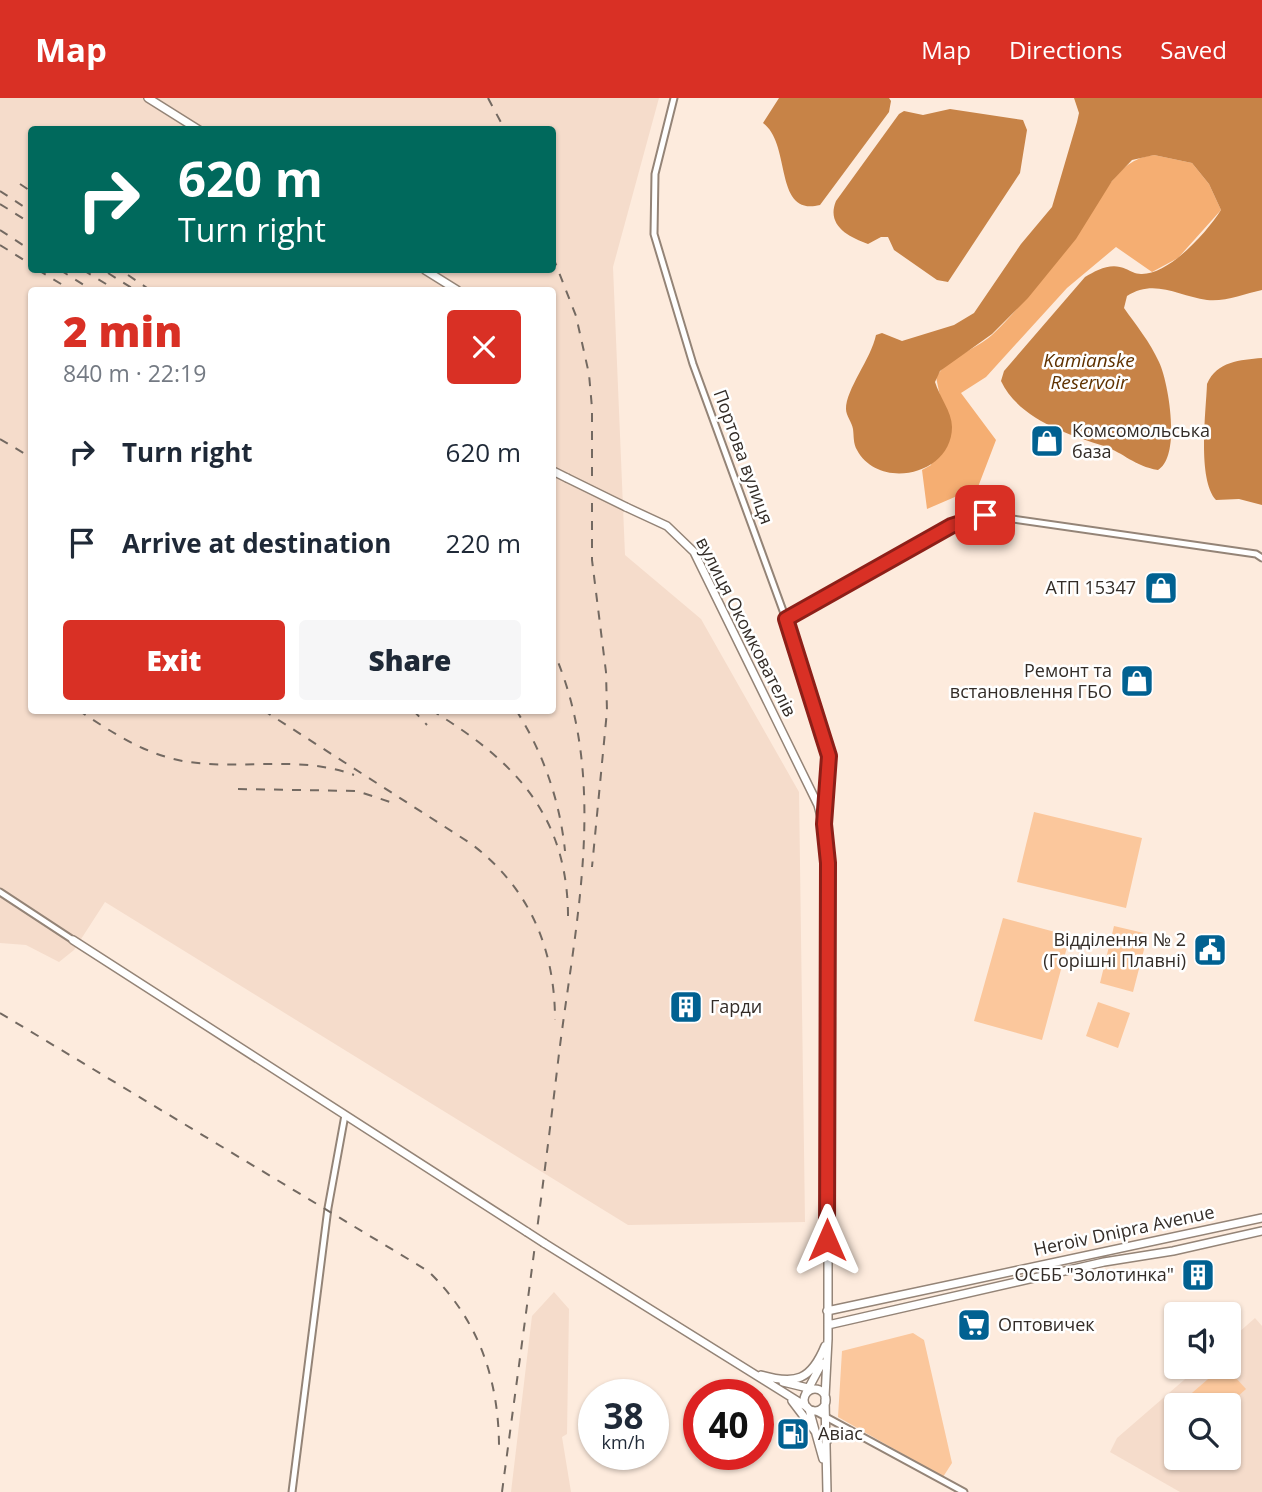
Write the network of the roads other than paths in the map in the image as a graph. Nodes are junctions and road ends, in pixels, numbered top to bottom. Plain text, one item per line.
1 (148, 98) edge
2 (674, 98) edge
3 (193, 126) edge
4 (430, 273) edge
5 (452, 287) edge
6 (556, 472) edge
7 (1262, 558) edge
8 (786, 619) junction
9 (810, 787) joint
10 (824, 824) junction
11 (0, 892) edge
12 (73, 940) joint
13 (345, 1115) junction
14 (1262, 1217) edge
15 (1262, 1231) edge
16 (827, 1311) junction
17 (828, 1325) junction
18 (828, 1339) junction
19 (764, 1379) edge
20 (774, 1379) edge
21 (774, 1382) edge
22 (774, 1386) edge
23 (774, 1387) edge
24 (810, 1391) junction
25 (825, 1400) junction
26 (810, 1409) junction
27 (825, 1418) junction
28 (839, 1426) junction
29 (847, 1430) junction
30 (817, 1434) junction
31 (826, 1444) junction
32 (827, 1474) junction
33 (292, 1492) edge
34 (827, 1492) edge
35 (964, 1492) edge

1 - 3 street
2 - 8 street, Портова вулиця
4 - 5 street
6 - 9 street, вулиця Окомкователів, bridge
7 - 8 street
8 - 10 street, Портова вулиця
9 - 10 street, Портова вулиця
10 - 16 street, Портова вулиця
11 - 12 street
12 - 13 street
13 - 19 street, bridge
13 - 33 street
14 - 16 street, Heroiv Dnipra Avenue
15 - 17 street, Heroiv Dnipra Avenue
16 - 17 street, Портова вулиця
17 - 18 street, Портова вулиця
18 - 20 street
18 - 24 street
18 - 25 street
21 - 24 street
22 - 26 street
23 - 30 street
24 - 25 street
24 - 26 street
25 - 26 street
25 - 27 street
25 - 28 street
26 - 27 street
26 - 30 street
27 - 28 street
27 - 31 street
28 - 29 street
29 - 31 street
29 - 35 street
30 - 32 street
31 - 32 street
32 - 34 street

